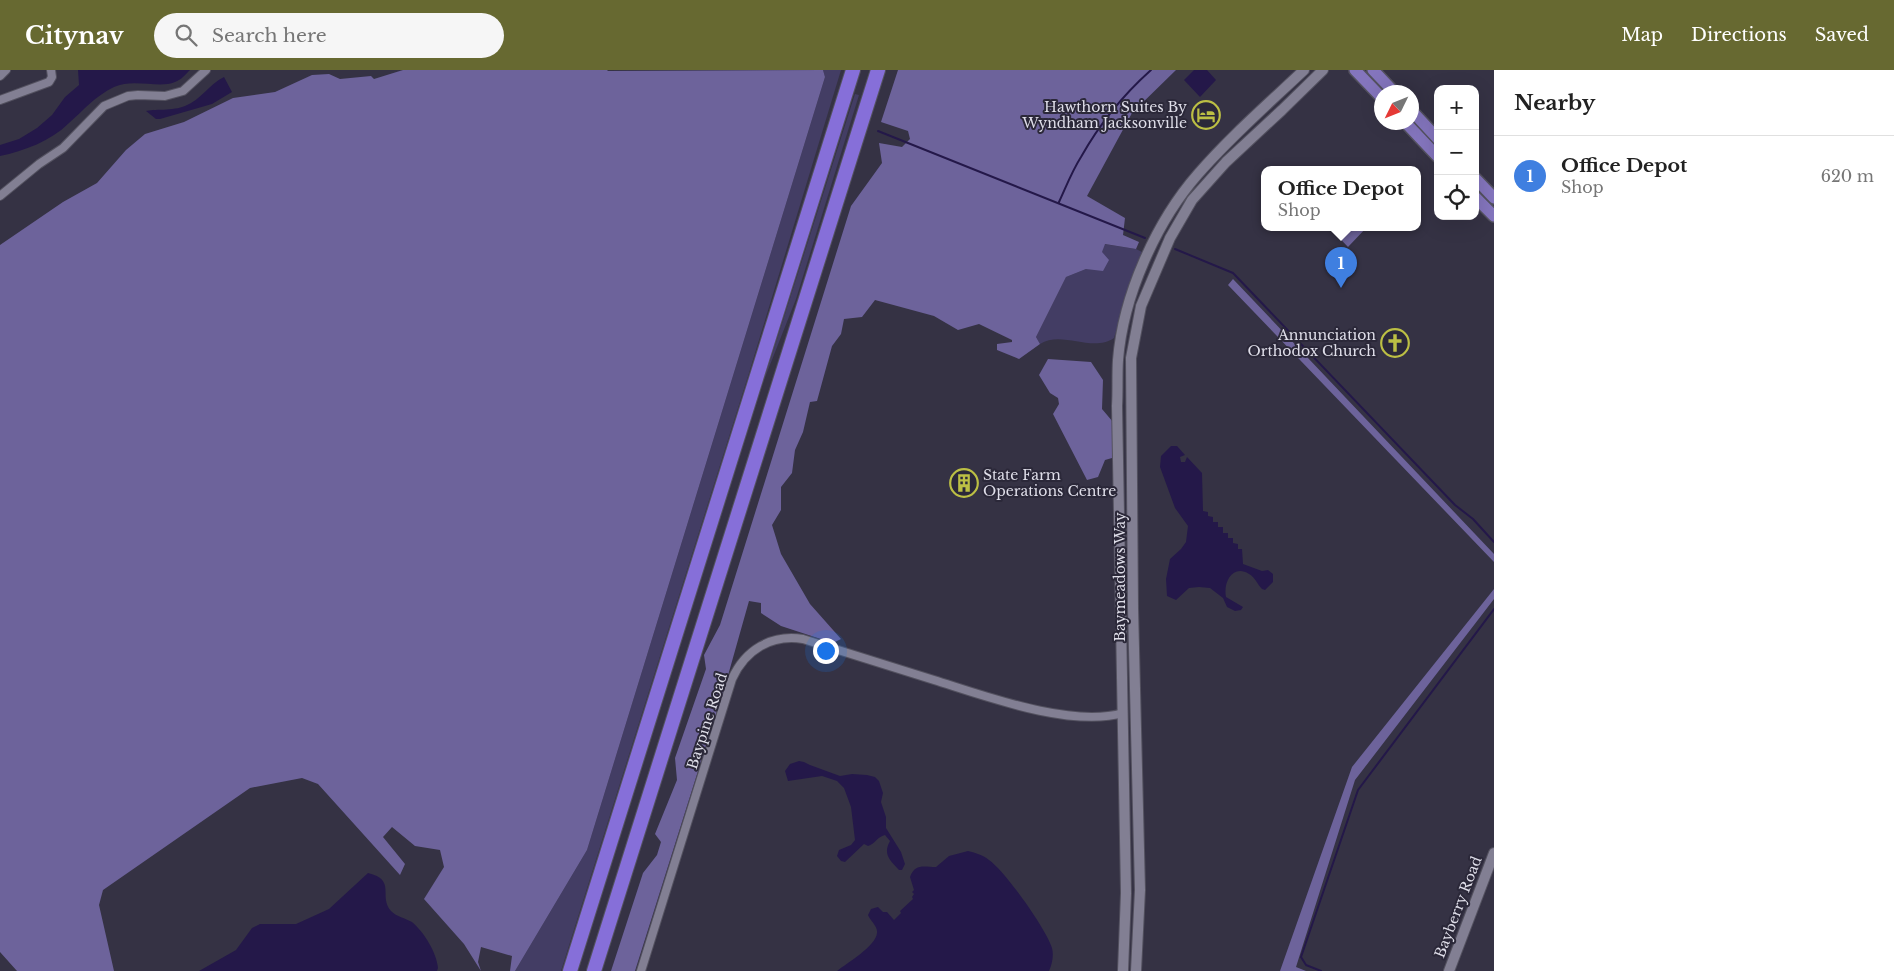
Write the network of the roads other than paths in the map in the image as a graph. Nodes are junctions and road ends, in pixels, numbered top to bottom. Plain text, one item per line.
1 (51, 70) edge
2 (206, 70) edge
3 (853, 70) edge
4 (880, 70) edge
5 (1304, 70) edge
6 (1323, 70) edge
7 (1355, 70) edge
8 (1373, 70) edge
9 (1387, 85) edge
10 (1374, 90) edge
11 (0, 100) edge
12 (1419, 119) edge
13 (1413, 130) edge
14 (1434, 135) edge
15 (1434, 153) edge
16 (1197, 175) junction
17 (1479, 182) edge
18 (1205, 183) junction
19 (0, 196) edge
20 (1494, 198) edge
21 (1479, 201) edge
22 (1494, 216) edge
23 (1123, 713) junction
24 (1494, 854) edge
25 (570, 971) edge
26 (594, 971) edge
27 (640, 971) edge
28 (1123, 971) edge
29 (1136, 971) edge
30 (1448, 971) edge

1 - 11 street
2 - 19 street
3 - 25 highway
4 - 26 highway
5 - 16 street, Baymeadows Way
6 - 18 street, Baymeadows Way
7 - 10 main road
8 - 9 main road
12 - 14 main road
13 - 15 main road
16 - 18 street
16 - 23 street, Baymeadows Way
17 - 20 main road
18 - 29 street, Baymeadows Way
21 - 22 main road
23 - 27 street, Baypine Road
23 - 28 street, Baymeadows Way
24 - 30 street, Bayberry Road

